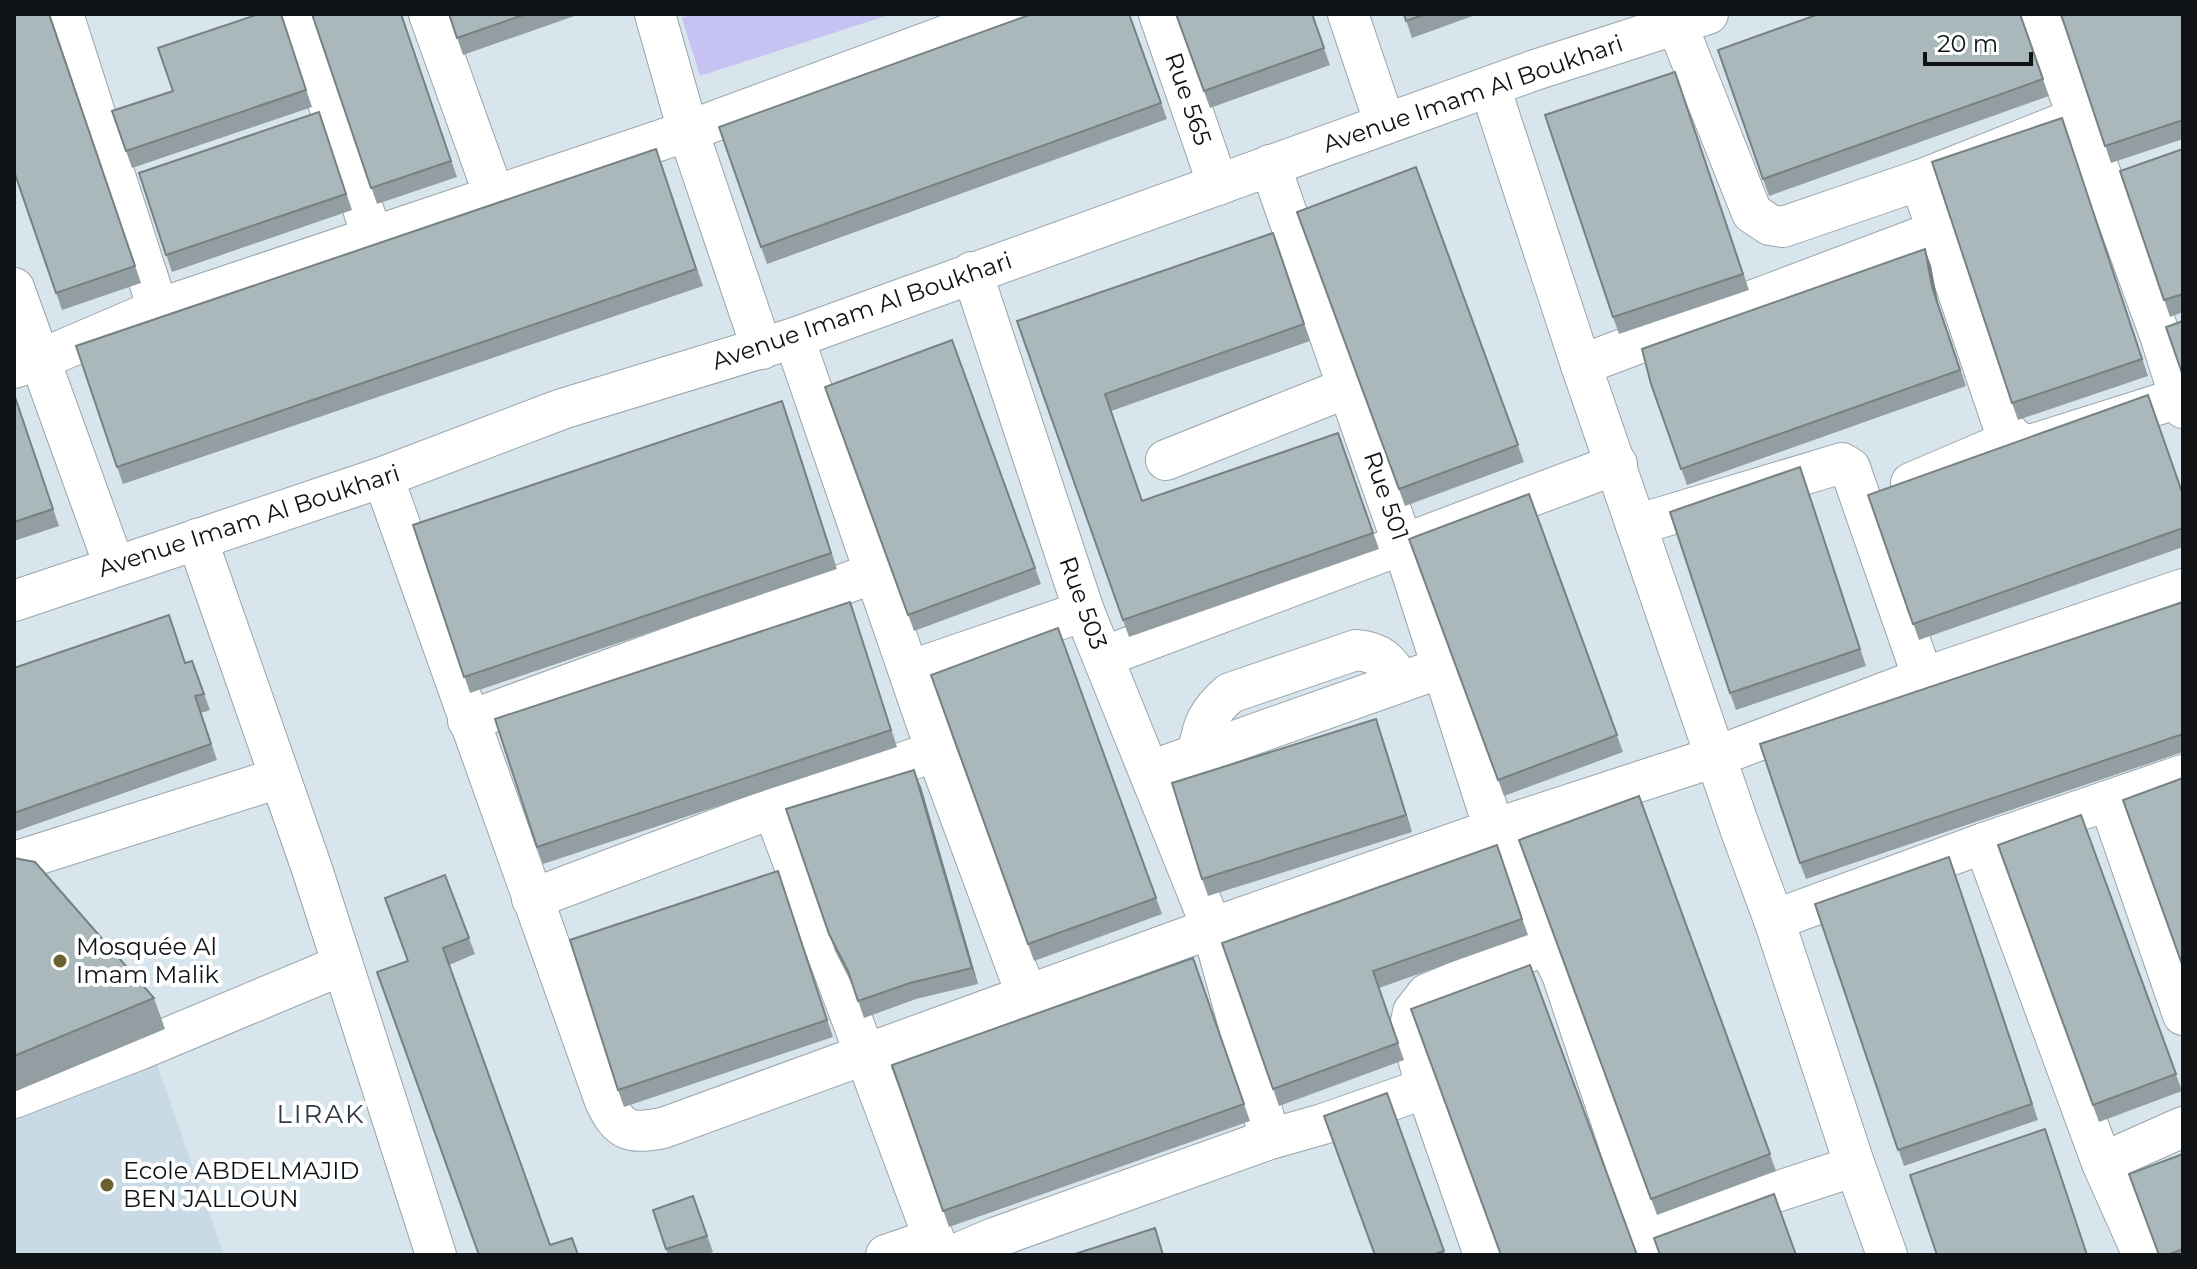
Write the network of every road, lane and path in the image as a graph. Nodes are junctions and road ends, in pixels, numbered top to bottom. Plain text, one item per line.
1 (63, 14) edge
2 (299, 14) edge
3 (429, 14) edge
4 (655, 14) edge
5 (1004, 14) edge
6 (1159, 14) edge
7 (1348, 14) edge
8 (2038, 14) edge
9 (1692, 19) edge
10 (1490, 87) junction
11 (2079, 117) junction
12 (1385, 124) junction
13 (688, 131) junction
14 (1270, 165) junction
15 (1920, 180) junction
16 (1218, 185) junction
17 (494, 195) junction
18 (1937, 231) junction
19 (372, 236) junction
20 (972, 272) junction
21 (14, 288) edge
22 (158, 309) junction
23 (2172, 335) edge
24 (778, 344) junction
25 (26, 364) edge
26 (1581, 365) junction
27 (1349, 387) junction
28 (2181, 403) edge
29 (2014, 439) junction
30 (1166, 460) dead end
31 (1617, 464) junction
32 (383, 477) junction
33 (1863, 504) junction
34 (1636, 525) junction
35 (197, 539) junction
36 (1403, 545) junction
37 (114, 565) junction
38 (874, 573) junction
39 (2183, 589) edge
40 (14, 601) edge
41 (1084, 611) junction
42 (1103, 657) junction
43 (1441, 668) junction
44 (909, 671) junction
45 (1923, 678) junction
46 (468, 721) junction
47 (936, 751) junction
48 (1715, 757) junction
49 (1150, 771) junction
50 (2183, 775) edge
51 (279, 778) junction
52 (2109, 801) junction
53 (773, 808) junction
54 (1494, 829) junction
55 (1984, 843) junction
56 (14, 862) edge
57 (532, 899) junction
58 (1774, 920) junction
59 (1212, 928) junction
60 (1547, 944) junction
61 (342, 965) junction
62 (1027, 996) junction
63 (2183, 1015) edge
64 (865, 1053) junction
65 (1426, 1088) junction
66 (14, 1098) edge
67 (2183, 1127) edge
68 (1270, 1139) junction
69 (2102, 1163) junction
70 (1855, 1166) junction
71 (1653, 1245) edge
72 (942, 1250) edge
73 (436, 1255) edge
74 (886, 1255) edge
75 (1484, 1255) edge
76 (1887, 1255) edge
77 (2143, 1255) edge

1 - 22 street
2 - 19 street
3 - 17 street
4 - 13 street
5 - 13 street
6 - 16 street, Rue 565
7 - 12 street
8 - 11 street
9 - 10 street, Avenue Imam Al Boukhari
9 - 15 street
10 - 12 street, Avenue Imam Al Boukhari
10 - 26 street
11 - 15 street
11 - 23 street
12 - 14 street, Avenue Imam Al Boukhari
13 - 17 street
13 - 24 street
14 - 16 street, Avenue Imam Al Boukhari
14 - 27 street, Rue 501
15 - 18 street
16 - 20 street, Avenue Imam Al Boukhari
17 - 19 street
18 - 26 street
18 - 29 street
19 - 22 street
20 - 24 street, Avenue Imam Al Boukhari
20 - 41 street, Rue 503
21 - 25 street
22 - 25 street
23 - 28 street
24 - 32 street, Avenue Imam Al Boukhari
24 - 38 street
25 - 37 street
26 - 31 street
27 - 30 street
27 - 36 street, Rue 501
28 - 29 street
29 - 33 street
31 - 34 street
31 - 36 street
32 - 35 street, Avenue Imam Al Boukhari
32 - 46 street
33 - 34 street
33 - 45 street
34 - 48 street
35 - 37 street, Avenue Imam Al Boukhari
35 - 51 street
36 - 42 street
36 - 43 street, Rue 501
37 - 40 street, Avenue Imam Al Boukhari
38 - 44 street
38 - 46 street
39 - 45 street
41 - 42 street, Rue 503
41 - 44 street
42 - 49 street, Rue 503
43 - 49 street
43 - 54 street, Rue 501
44 - 47 street
45 - 48 street
46 - 57 street
47 - 53 street
47 - 62 street
48 - 54 street
48 - 58 street
49 - 59 street, Rue 503
50 - 52 street
51 - 56 street
51 - 61 street
52 - 55 street
52 - 63 street
53 - 57 street
53 - 64 street
54 - 59 street
54 - 60 street, Rue 501
55 - 58 street
55 - 69 street
57 - 64 street
58 - 70 street
59 - 62 street
59 - 68 street, Rue 503
60 - 65 street
60 - 71 street, Rue 501
61 - 66 street
61 - 73 street
62 - 64 street
64 - 72 street
65 - 68 street
65 - 75 street
67 - 69 street
68 - 72 street
69 - 77 street
70 - 71 street
70 - 76 street
72 - 74 street

